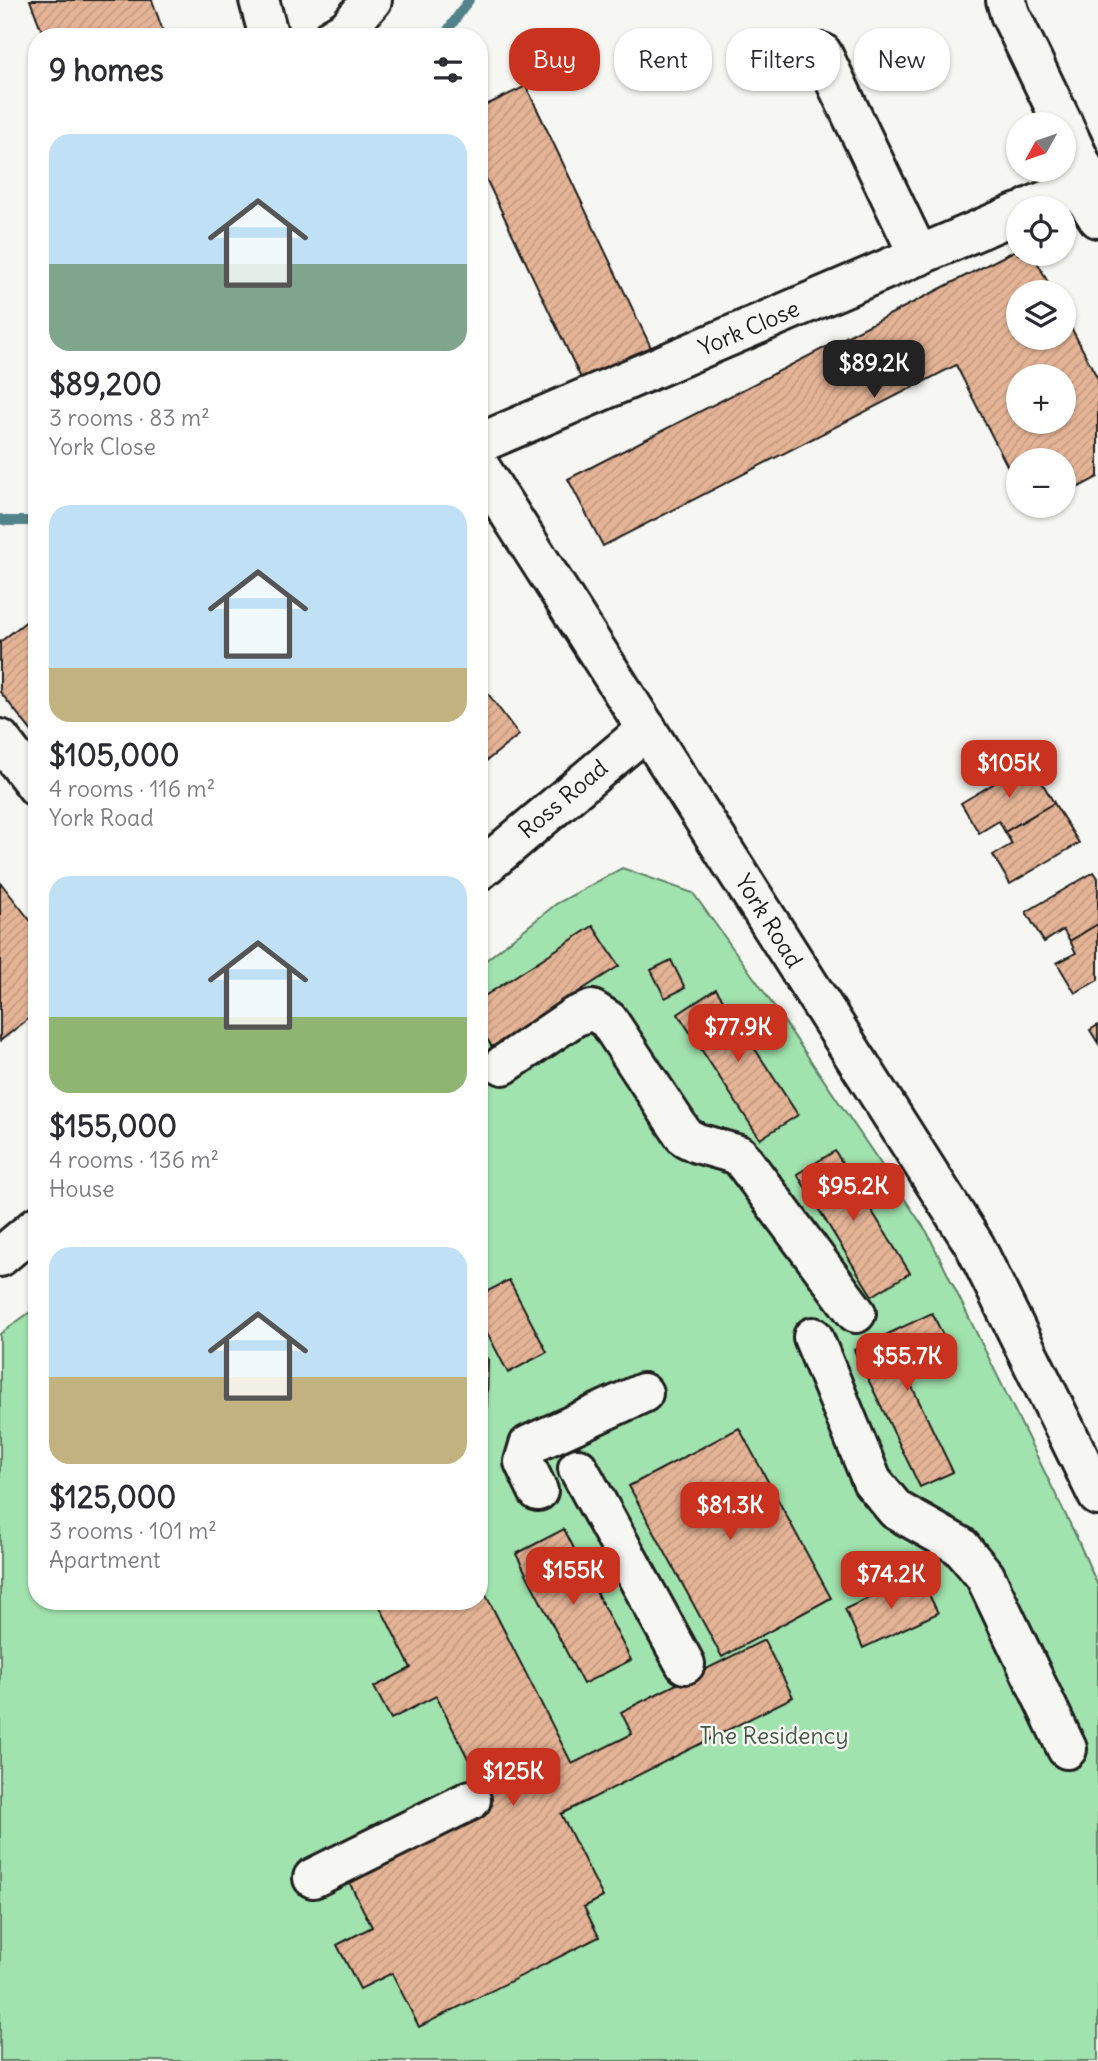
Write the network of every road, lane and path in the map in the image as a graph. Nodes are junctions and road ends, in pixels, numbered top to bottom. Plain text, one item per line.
1 (259, 0) edge
2 (372, 0) edge
3 (1006, 0) edge
4 (267, 28) edge
5 (348, 28) edge
6 (840, 91) edge
7 (1056, 112) edge
8 (1076, 156) edge
9 (1091, 191) edge
10 (1073, 196) edge
11 (1006, 218) edge
12 (919, 256) junction
13 (488, 440) edge
14 (488, 480) edge
15 (647, 729) junction
16 (0, 739) edge
17 (28, 775) edge
18 (488, 863) edge
19 (503, 1065) dead end
20 (28, 1234) edge
21 (0, 1257) edge
22 (856, 1313) dead end
23 (813, 1337) dead end
24 (643, 1394) dead end
25 (578, 1468) dead end
26 (538, 1491) dead end
27 (1098, 1496) edge
28 (685, 1664) dead end
29 (1067, 1749) dead end
30 (471, 1800) dead end
31 (313, 1878) dead end

1 - 4 street
2 - 5 street
3 - 7 street
6 - 12 street
8 - 9 street
9 - 10 street
11 - 12 street, York Close
12 - 13 street, York Close
14 - 15 street, York Road
15 - 18 street, Ross Road
15 - 27 street, York Road
16 - 17 street
19 - 22 street
20 - 21 street
23 - 29 street
24 - 26 street
25 - 28 street
30 - 31 street

